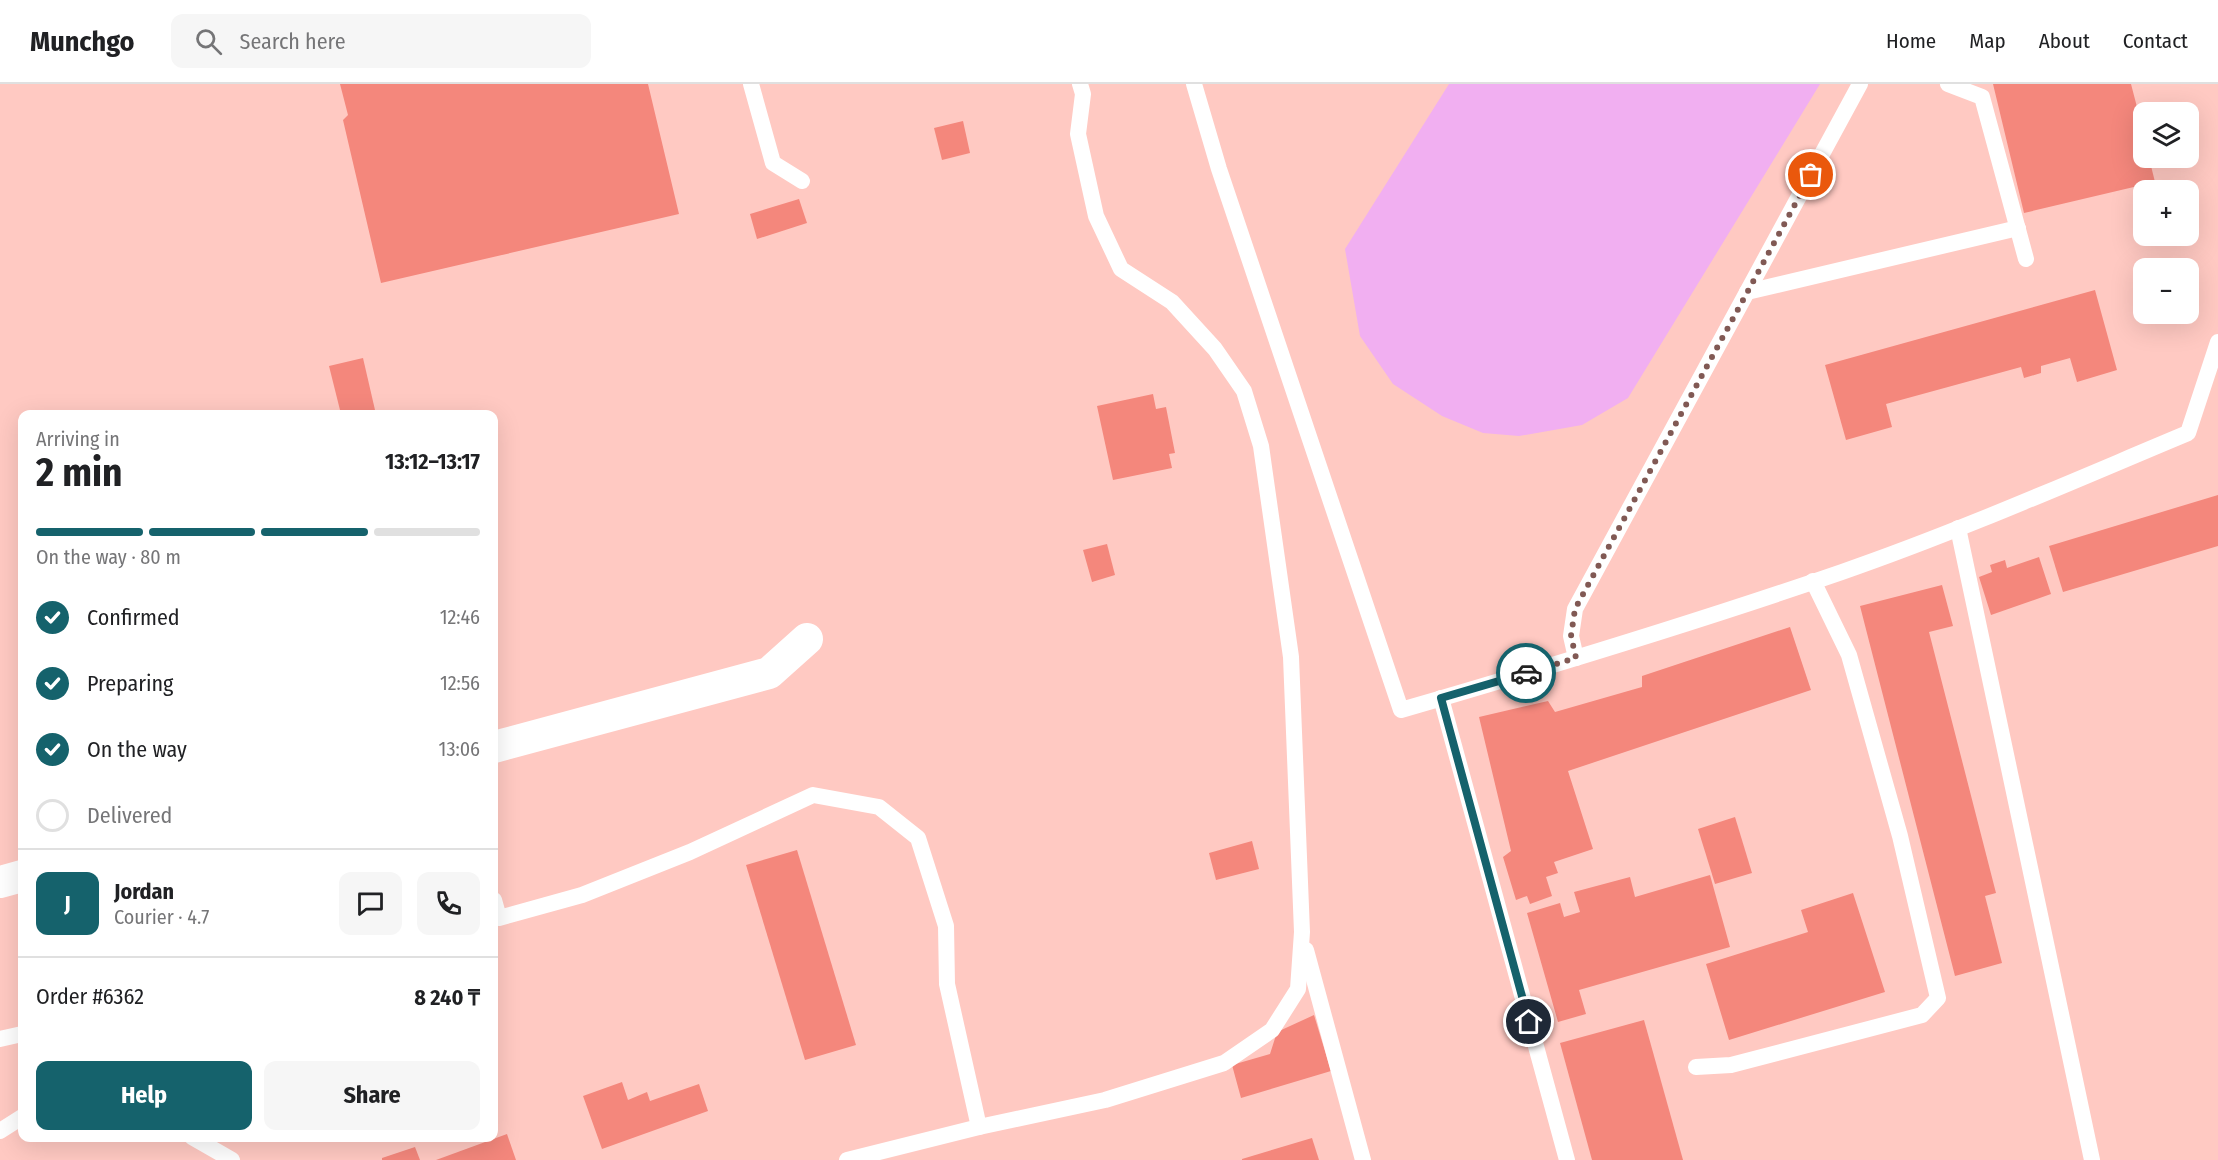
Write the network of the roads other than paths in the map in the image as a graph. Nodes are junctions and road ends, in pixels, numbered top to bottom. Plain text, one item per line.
1 (751, 84) edge
2 (1080, 84) edge
3 (1194, 84) edge
4 (1860, 84) edge
5 (1948, 84) edge
6 (802, 181) dead end
7 (2018, 228) junction
8 (2026, 259) dead end
9 (1747, 292) junction
10 (2218, 342) edge
11 (1958, 528) junction
12 (1814, 581) junction
13 (807, 639) dead end
14 (1576, 658) junction
15 (1441, 698) junction
16 (498, 746) edge
17 (18, 877) edge
18 (0, 882) edge
19 (498, 919) edge
20 (1302, 932) junction
21 (18, 1035) edge
22 (0, 1039) edge
23 (1696, 1066) dead end
24 (18, 1120) edge
25 (979, 1127) junction
26 (0, 1131) edge
27 (201, 1142) edge
28 (232, 1160) edge
29 (846, 1160) edge
30 (1363, 1160) edge
31 (1567, 1160) edge
32 (2092, 1160) edge

1 - 6 lane
2 - 20 lane
3 - 15 lane
4 - 9 lane
5 - 7 lane
7 - 8 lane
7 - 9 lane
9 - 14 lane
10 - 11 lane
11 - 12 lane
11 - 32 lane
12 - 14 lane
12 - 23 lane
13 - 16 street
14 - 15 lane
15 - 31 lane
17 - 18 street
19 - 25 lane
20 - 25 lane
20 - 30 lane
21 - 22 lane
24 - 26 lane
25 - 29 lane
27 - 28 lane

